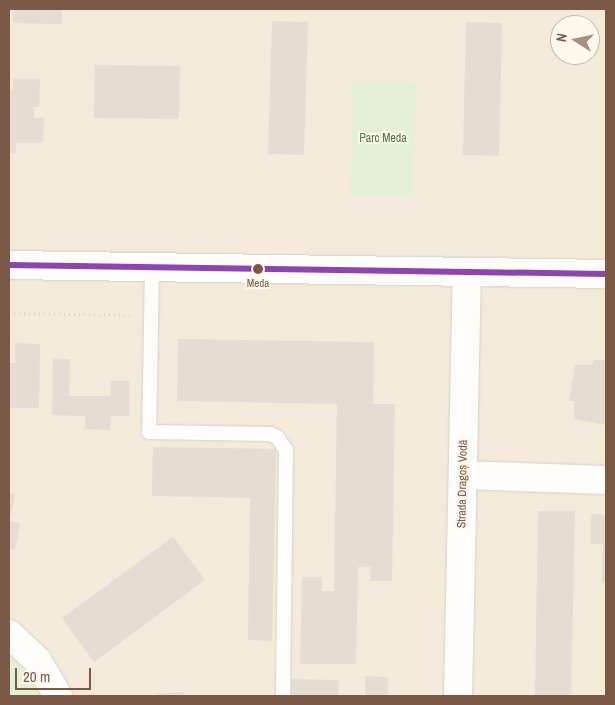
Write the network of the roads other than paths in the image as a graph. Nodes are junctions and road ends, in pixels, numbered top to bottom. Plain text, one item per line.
1 (9, 265) edge
2 (152, 267) junction
3 (467, 272) junction
4 (606, 274) edge
5 (463, 475) junction
6 (606, 480) edge
7 (9, 634) edge
8 (58, 696) edge
9 (282, 696) edge
10 (458, 696) edge

1 - 2 street
2 - 3 street
2 - 9 lane
3 - 4 street
3 - 5 street, Strada Dragoș Vodă
5 - 6 street
5 - 10 street, Strada Dragoș Vodă
7 - 8 street

